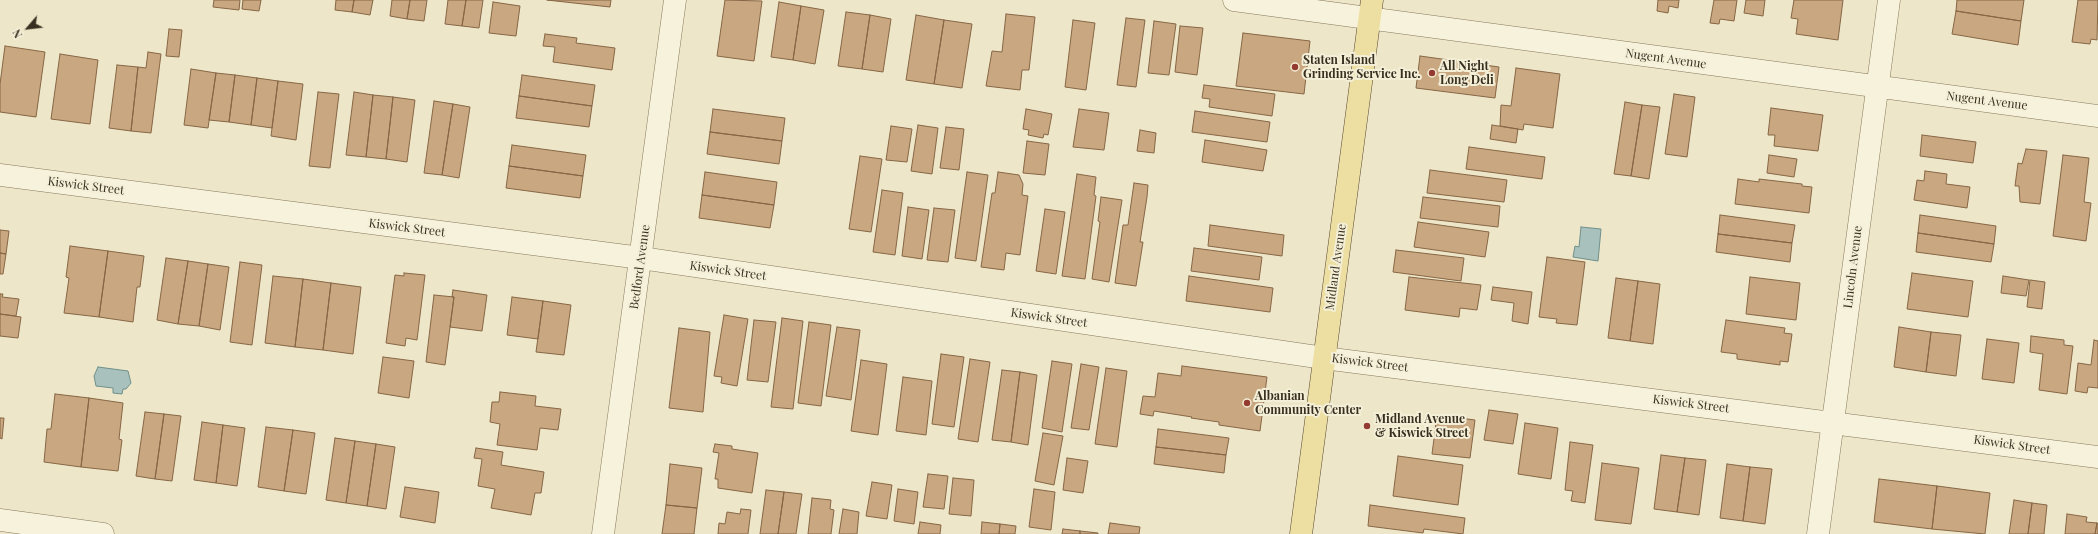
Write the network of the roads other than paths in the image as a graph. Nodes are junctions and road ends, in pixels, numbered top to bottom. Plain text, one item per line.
1 (675, 0) edge
2 (1234, 0) edge
3 (1889, 0) edge
4 (1371, 10) edge
5 (1877, 87) junction
6 (2098, 116) edge
7 (0, 175) edge
8 (641, 258) junction
9 (1324, 358) junction
10 (1833, 422) junction
11 (2098, 457) edge
12 (0, 520) edge
13 (103, 534) edge
14 (603, 534) edge
15 (1301, 534) edge
16 (1818, 534) edge

1 - 8 street, Bedford Avenue
2 - 4 street, Nugent Avenue
3 - 5 street, Lincoln Avenue
4 - 5 street, Nugent Avenue
4 - 9 main road, Midland Avenue
5 - 6 street, Nugent Avenue
5 - 10 street, Lincoln Avenue
7 - 8 street, Kiswick Street
8 - 9 street, Kiswick Street
8 - 14 street, Bedford Avenue
9 - 10 street, Kiswick Street
9 - 15 main road, Midland Avenue
10 - 11 street, Kiswick Street
10 - 16 street, Lincoln Avenue
12 - 13 street

